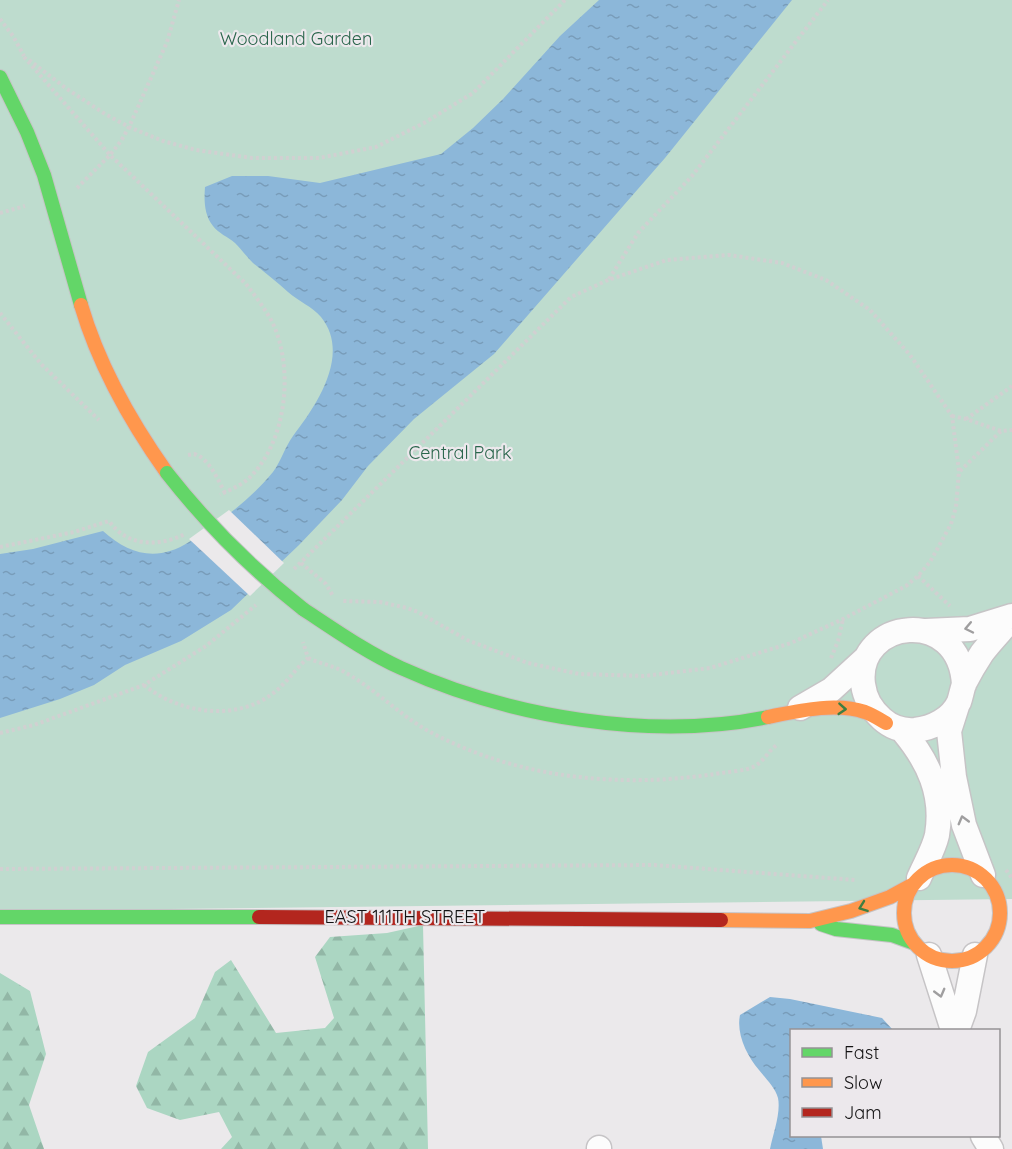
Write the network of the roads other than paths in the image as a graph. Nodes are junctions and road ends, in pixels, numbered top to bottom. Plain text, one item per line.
1 (0, 77) edge
2 (1012, 617) edge
3 (925, 631) junction
4 (867, 657) junction
5 (961, 695) junction
6 (796, 711) junction
7 (895, 727) junction
8 (916, 882) junction
9 (989, 885) junction
10 (1012, 903) edge
11 (0, 917) edge
12 (810, 921) junction
13 (1012, 939) edge
14 (922, 949) junction
15 (980, 951) junction
16 (955, 1029) edge
17 (955, 1029) edge

1 - 6 main road, bridge
2 -> 3 street
2 - 5 street
3 - 4 street
3 - 5 street
4 - 6 street
4 - 7 street
5 - 7 street
9 -> 5 street
6 -> 7 main road
7 - 8 street
8 - 9 main road
8 -> 12 main road, EAST 111TH STREET
8 - 14 main road
9 - 10 main road
9 - 15 main road
11 - 12 main road, EAST 111TH STREET
12 - 14 main road, EAST 111TH STREET
13 - 15 main road
14 - 15 main road
14 -> 16 street
15 - 17 street

